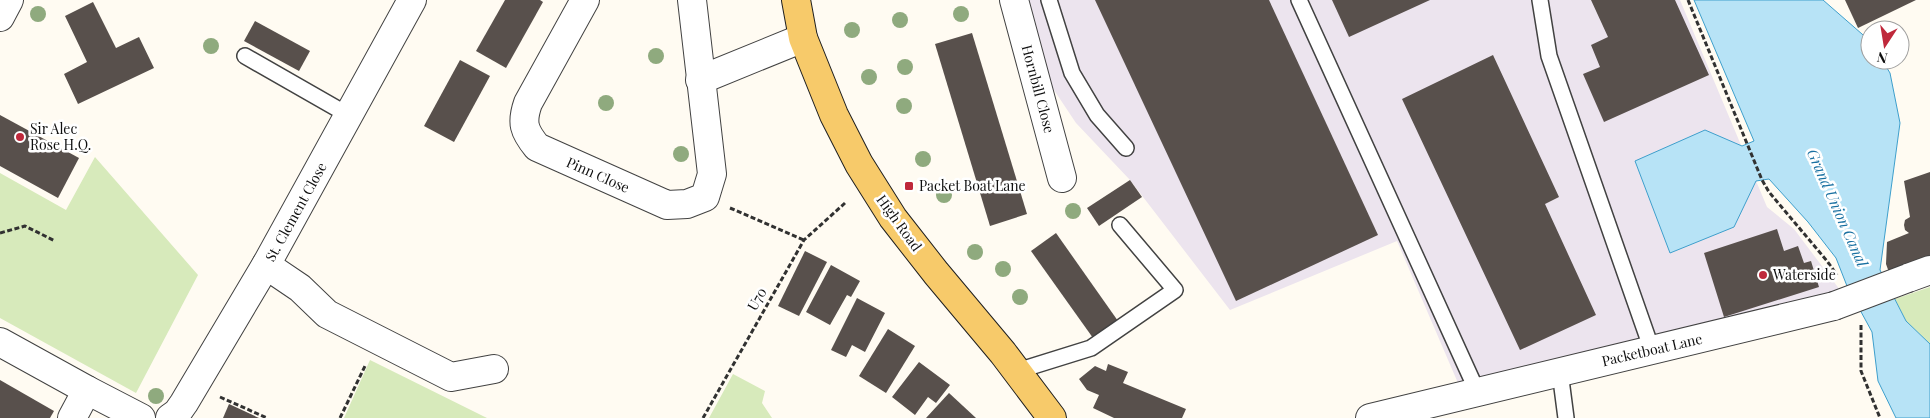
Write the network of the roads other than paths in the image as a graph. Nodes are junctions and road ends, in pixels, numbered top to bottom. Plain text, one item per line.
1 (10, 0) edge
2 (412, 0) edge
3 (585, 0) edge
4 (692, 0) edge
5 (796, 0) edge
6 (1014, 0) edge
7 (1050, 0) edge
8 (1299, 0) edge
9 (1540, 0) edge
10 (0, 17) edge
11 (803, 38) junction
12 (245, 56) dead end
13 (700, 80) junction
14 (350, 116) junction
15 (1126, 148) dead end
16 (1062, 178) dead end
17 (1120, 225) dead end
18 (266, 265) junction
19 (1919, 274) edge
20 (0, 342) edge
21 (1652, 350) junction
22 (494, 369) dead end
23 (1017, 371) junction
24 (1560, 372) junction
25 (86, 390) junction
26 (1478, 392) junction
27 (1381, 417) edge
28 (72, 418) edge
29 (141, 418) edge
30 (170, 418) edge
31 (1052, 418) edge
32 (1566, 418) edge

1 - 10 street
2 - 14 street, St. Clement Close
3 - 13 street, Pinn Close
4 - 13 street
5 - 11 main road, High Road
6 - 16 street, Hornbill Close
7 - 15 lane
8 - 26 lane
9 - 21 lane
11 - 13 street
11 - 23 main road, High Road
12 - 14 lane
14 - 18 street, St. Clement Close
17 - 23 lane
18 - 22 street
18 - 30 street, St. Clement Close
19 - 21 street, Packetboat Lane, bridge
20 - 25 street
21 - 24 street, Packetboat Lane
23 - 31 main road, High Road
24 - 26 street, Packetboat Lane
24 - 32 lane
25 - 28 street
25 - 29 street
26 - 27 street, Packetboat Lane

